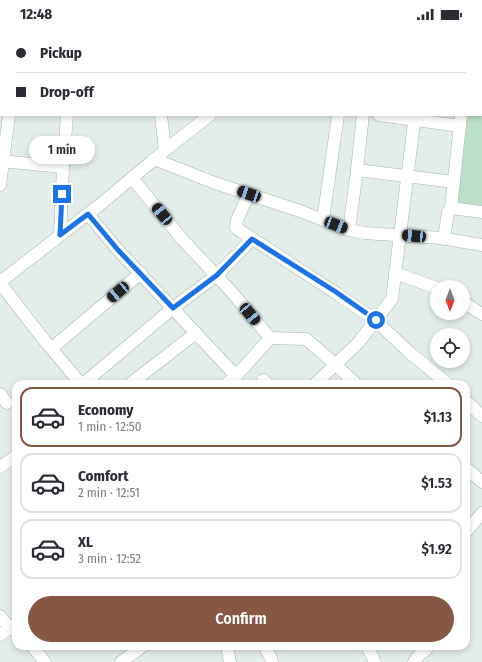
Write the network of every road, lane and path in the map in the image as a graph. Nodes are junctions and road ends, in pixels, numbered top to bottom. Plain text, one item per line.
1 (9, 116) edge
2 (67, 116) edge
3 (161, 116) edge
4 (209, 116) edge
5 (338, 116) edge
6 (363, 116) edge
7 (396, 116) edge
8 (414, 117) edge
9 (461, 120) edge
10 (165, 150) junction
11 (154, 159) junction
12 (2, 161) edge
13 (63, 167) junction
14 (357, 170) junction
15 (407, 177) junction
16 (132, 178) junction
17 (454, 182) junction
18 (0, 185) edge
19 (249, 194) junction
20 (451, 208) junction
21 (482, 212) edge
22 (88, 214) junction
23 (323, 220) junction
24 (349, 230) junction
25 (60, 235) junction
26 (400, 235) junction
27 (252, 239) junction
28 (444, 239) junction
29 (482, 245) edge
30 (141, 273) junction
31 (395, 273) junction
32 (217, 275) junction
33 (0, 282) edge
34 (430, 286) edge
35 (470, 306) edge
36 (173, 308) junction
37 (482, 314) edge
38 (376, 320) junction
39 (196, 332) junction
40 (270, 338) junction
41 (52, 348) junction
42 (336, 364) junction
43 (236, 376) junction
44 (79, 380) edge
45 (87, 380) edge
46 (135, 380) edge
47 (231, 380) edge
48 (319, 380) edge
49 (352, 380) edge
50 (443, 380) edge
51 (470, 405) edge
52 (482, 416) edge
53 (12, 459) edge
54 (0, 467) edge
55 (470, 472) edge
56 (482, 482) edge
57 (482, 513) edge
58 (470, 527) edge
59 (0, 616) edge
60 (11, 628) edge
61 (35, 650) edge
62 (136, 650) edge
63 (228, 650) edge
64 (266, 650) edge
65 (369, 650) edge
66 (426, 650) edge
67 (45, 662) edge
68 (120, 662) edge
69 (230, 662) edge
70 (272, 662) edge
71 (375, 662) edge
72 (414, 662) edge

1 - 12 street
2 - 13 street
3 - 10 street
4 - 10 street
5 - 23 street
6 - 14 street
7 - 8 street
8 - 9 street
8 - 15 street
9 - 17 street
10 - 11 street
11 - 16 street
11 - 19 street
12 - 13 street
12 - 18 street
13 - 25 street
14 - 15 street
14 - 24 street
15 - 17 street
15 - 26 street
16 - 22 street
16 - 32 street
17 - 20 street
19 - 23 street
19 - 27 street
20 - 21 street
20 - 28 street
22 - 25 street
22 - 30 street
23 - 24 street
24 - 26 street
25 - 33 street
26 - 28 street
26 - 31 street
27 - 32 street
27 - 38 street
28 - 29 street
30 - 36 street
30 - 41 street
31 - 34 street
31 - 38 street
32 - 36 street
32 - 40 street
33 - 41 street
35 - 37 street
36 - 39 street
36 - 45 street
38 - 42 street
38 - 50 street
39 - 43 street
39 - 46 street
40 - 42 street
40 - 43 street
41 - 44 street
42 - 48 street
42 - 49 street
43 - 47 street
51 - 52 street
53 - 54 street
55 - 56 street
57 - 58 street
59 - 60 street
61 - 67 street
62 - 68 street
63 - 69 street
64 - 70 street
65 - 71 street
66 - 72 street

